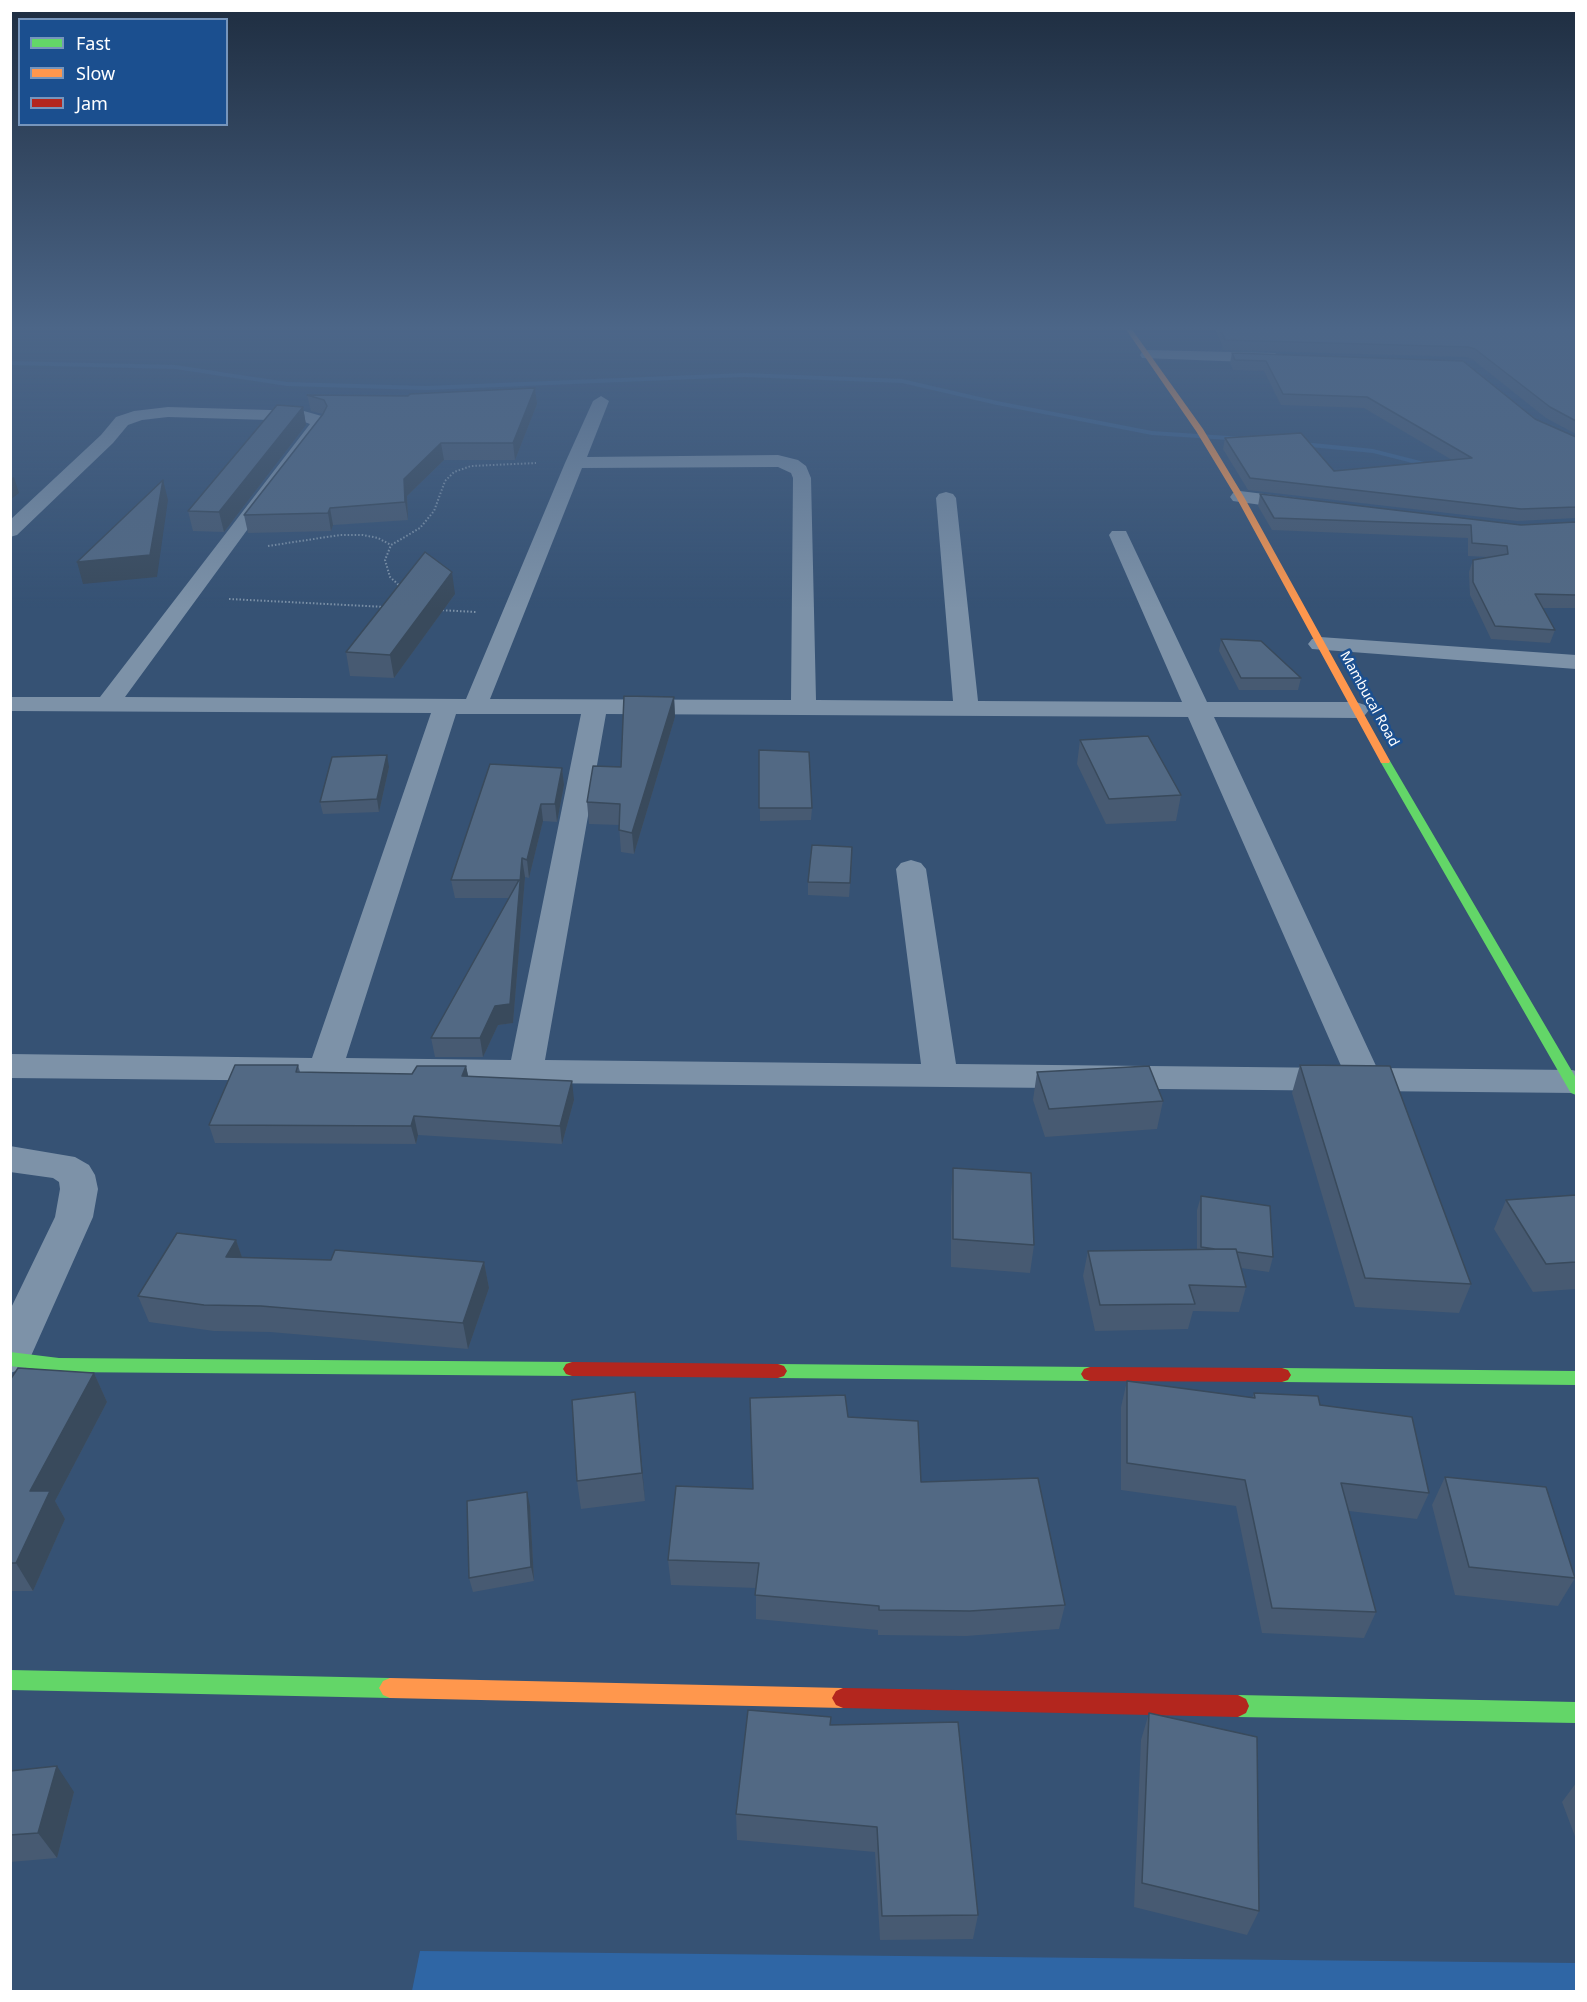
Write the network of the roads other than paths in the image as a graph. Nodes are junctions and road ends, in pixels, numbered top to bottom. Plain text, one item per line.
1 (122, 421) edge
2 (319, 421) edge
3 (592, 421) edge
4 (1193, 421) edge
5 (574, 463) junction
6 (1240, 497) junction
7 (946, 498) dead end
8 (1322, 507) edge
9 (10, 531) edge
10 (1119, 535) dead end
11 (1320, 644) junction
12 (1576, 662) edge
13 (10, 704) edge
14 (107, 704) junction
15 (446, 706) junction
16 (475, 706) junction
17 (595, 706) junction
18 (804, 708) junction
19 (966, 708) junction
20 (1197, 709) junction
21 (1356, 710) junction
22 (911, 869) dead end
23 (12, 1068) edge
24 (325, 1069) junction
25 (526, 1071) junction
26 (940, 1076) junction
27 (1365, 1080) junction
28 (1574, 1086) edge
29 (10, 1159) edge
30 (10, 1357) edge
31 (1576, 1378) edge
32 (10, 1680) edge
33 (1576, 1713) edge

1 - 9 street
2 - 14 street
3 - 5 street
4 - 6 main road, Mambucal Road
5 - 16 street
5 - 18 street
6 - 8 street
6 - 11 main road, Mambucal Road
7 - 19 street
10 - 20 street
11 - 12 street
11 - 21 main road, Mambucal Road
13 - 14 street
14 - 15 street
15 - 16 street
15 - 24 street
16 - 17 street
17 - 18 street
17 - 25 street
18 - 19 street
19 - 20 street
20 - 21 street
20 - 27 street
21 - 28 main road, Mambucal Road
22 - 26 street
23 - 24 street
24 - 25 street
25 - 26 street
26 - 27 street
27 - 28 street
29 - 30 street
30 - 31 main road
32 - 33 main road

